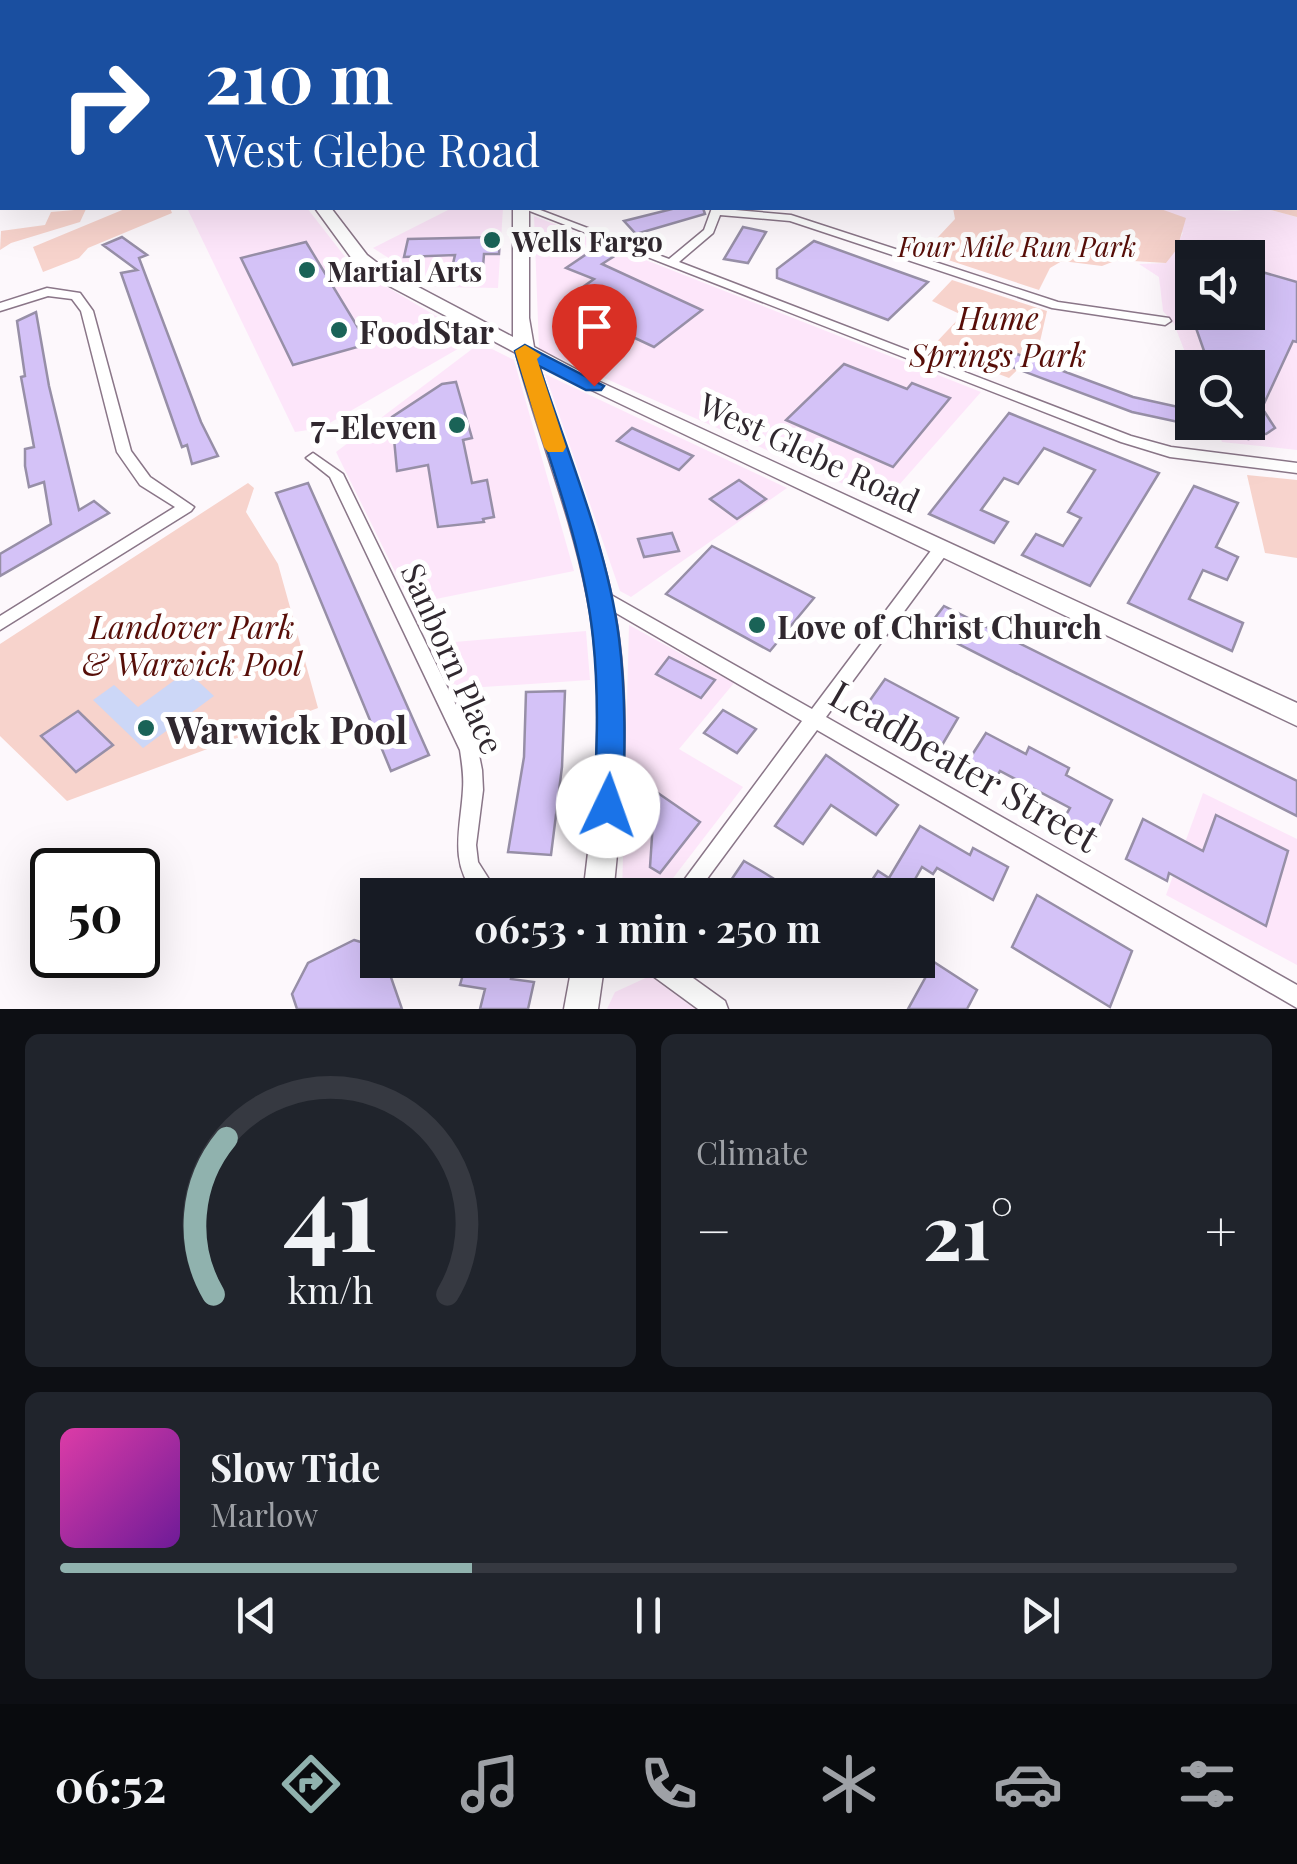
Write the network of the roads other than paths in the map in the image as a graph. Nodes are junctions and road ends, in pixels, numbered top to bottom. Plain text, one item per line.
1 (325, 210) edge
2 (524, 210) edge
3 (529, 210) edge
4 (717, 210) edge
5 (671, 262) junction
6 (5, 305) edge
7 (1165, 321) dead end
8 (525, 351) junction
9 (313, 458) dead end
10 (1297, 468) edge
11 (942, 548) junction
12 (598, 595) junction
13 (0, 624) edge
14 (1297, 715) edge
15 (814, 719) junction
16 (475, 878) edge
17 (599, 878) edge
18 (696, 878) edge
19 (586, 978) edge
20 (675, 978) edge
21 (1297, 996) edge
22 (581, 1009) edge
23 (717, 1009) edge

1 - 8 main road, West Glebe Road
2 - 8 main road
3 - 5 street
4 - 5 street
4 - 7 street
5 - 10 street
6 - 13 street
8 - 11 main road, West Glebe Road
8 - 12 main road
9 - 16 street, Sanborn Place
11 - 14 main road, West Glebe Road
11 - 15 street
12 - 15 street, Leadbeater Street
12 - 17 main road
15 - 18 street
15 - 21 street, Leadbeater Street
19 - 22 main road
20 - 23 street

